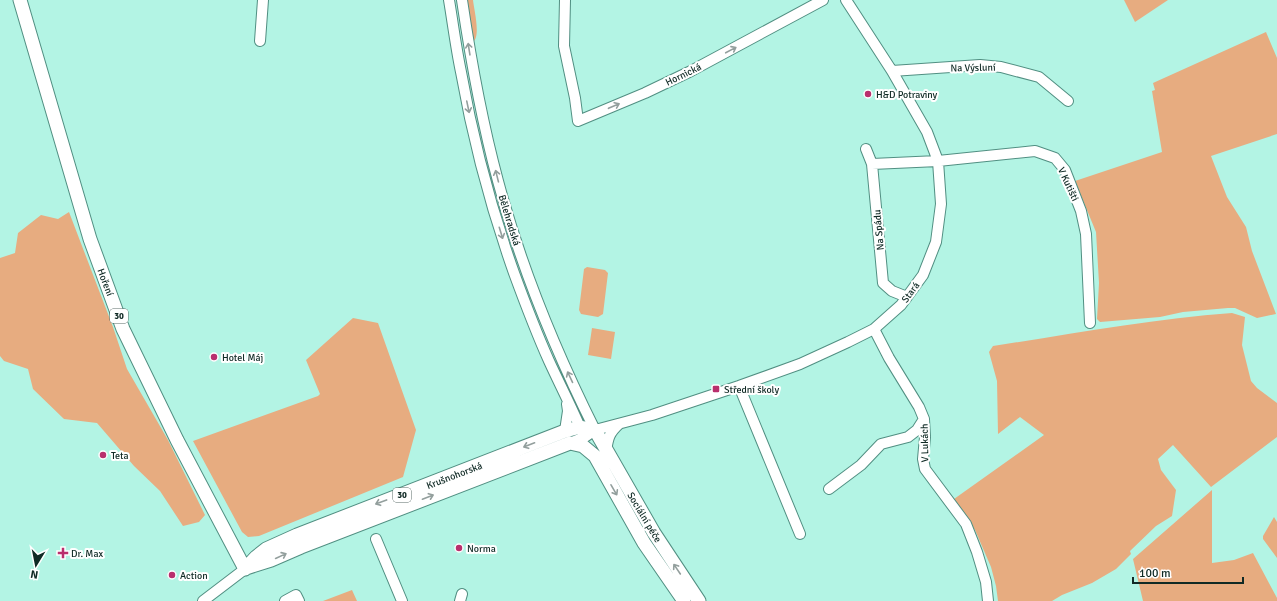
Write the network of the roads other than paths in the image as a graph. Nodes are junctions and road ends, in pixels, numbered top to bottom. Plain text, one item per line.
1 (20, 0) edge
2 (263, 0) edge
3 (449, 0) edge
4 (462, 0) edge
5 (564, 0) edge
6 (823, 0) edge
7 (846, 0) edge
8 (260, 41) dead end
9 (892, 71) junction
10 (1068, 101) dead end
11 (866, 149) dead end
12 (938, 161) junction
13 (872, 164) junction
14 (907, 297) junction
15 (1090, 323) dead end
16 (874, 329) junction
17 (739, 386) junction
18 (567, 400) junction
19 (586, 412) junction
20 (924, 419) junction
21 (619, 424) junction
22 (565, 431) junction
23 (585, 432) junction
24 (570, 443) junction
25 (600, 454) junction
26 (829, 489) dead end
27 (800, 534) dead end
28 (376, 539) dead end
29 (244, 569) junction
30 (298, 598) edge
31 (203, 601) edge
32 (285, 601) edge
33 (402, 601) edge
34 (684, 601) edge
35 (699, 601) edge
36 (988, 601) edge

1 - 29 main road, Hoření / 30
2 - 8 street
3 -> 18 street, Bělehradská
19 -> 4 street, Bělehradská
5 -> 6 street, Hornická
7 - 9 street, Stará
9 - 10 street, Na Výsluní
9 - 12 street, Stará
11 - 13 street, Na Spádu
12 - 13 street, V Kutišti
12 - 14 street, Stará
12 - 15 street, V Kutišti
13 - 14 street, Na Spádu
14 - 16 street, Stará
16 - 17 street, Stará
16 - 20 street, V Lukách
17 - 21 street, Stará
17 - 27 street
18 - 22 street, Bělehradská
18 - 23 street, Bělehradská
19 - 21 street, Stará
19 - 23 street, Bělehradská
20 - 26 street
20 - 36 street, V Lukách
21 - 23 street, Stará
21 - 25 street
22 - 23 main road, Krušnohorská / 30
22 -> 29 main road, Krušnohorská / 30
23 - 24 street, Krušnohorská / 30
23 - 25 main road, Sociální péče
24 - 25 main road
29 -> 24 main road, Krušnohorská / 30
25 -> 34 main road, Sociální péče
35 -> 25 main road, Sociální péče
28 - 33 street
29 - 31 street, Krušnohorská
30 - 32 street

